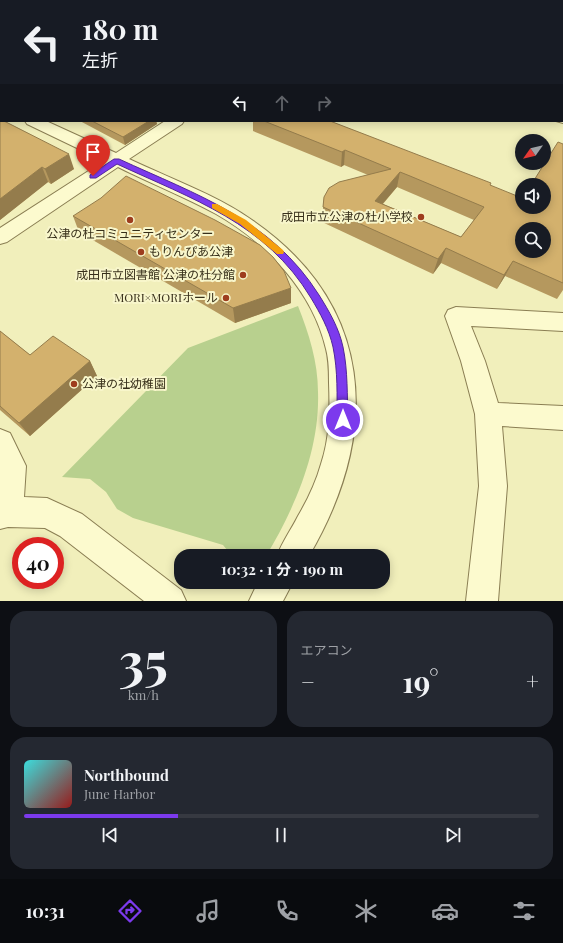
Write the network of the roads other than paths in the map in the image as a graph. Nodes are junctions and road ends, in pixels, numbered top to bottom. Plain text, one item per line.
1 (35, 122) edge
2 (175, 122) edge
3 (117, 161) junction
4 (0, 237) edge
5 (563, 322) edge
6 (488, 414) junction
7 (563, 418) edge
8 (0, 442) edge
9 (4, 513) edge
10 (296, 549) edge
11 (273, 589) edge
12 (170, 601) edge
13 (265, 601) edge
14 (482, 601) edge

1 - 3 street
2 - 3 street
3 - 4 street
3 - 10 street
5 - 6 street
6 - 7 street
6 - 14 street
8 - 9 street
9 - 12 street
11 - 13 street

